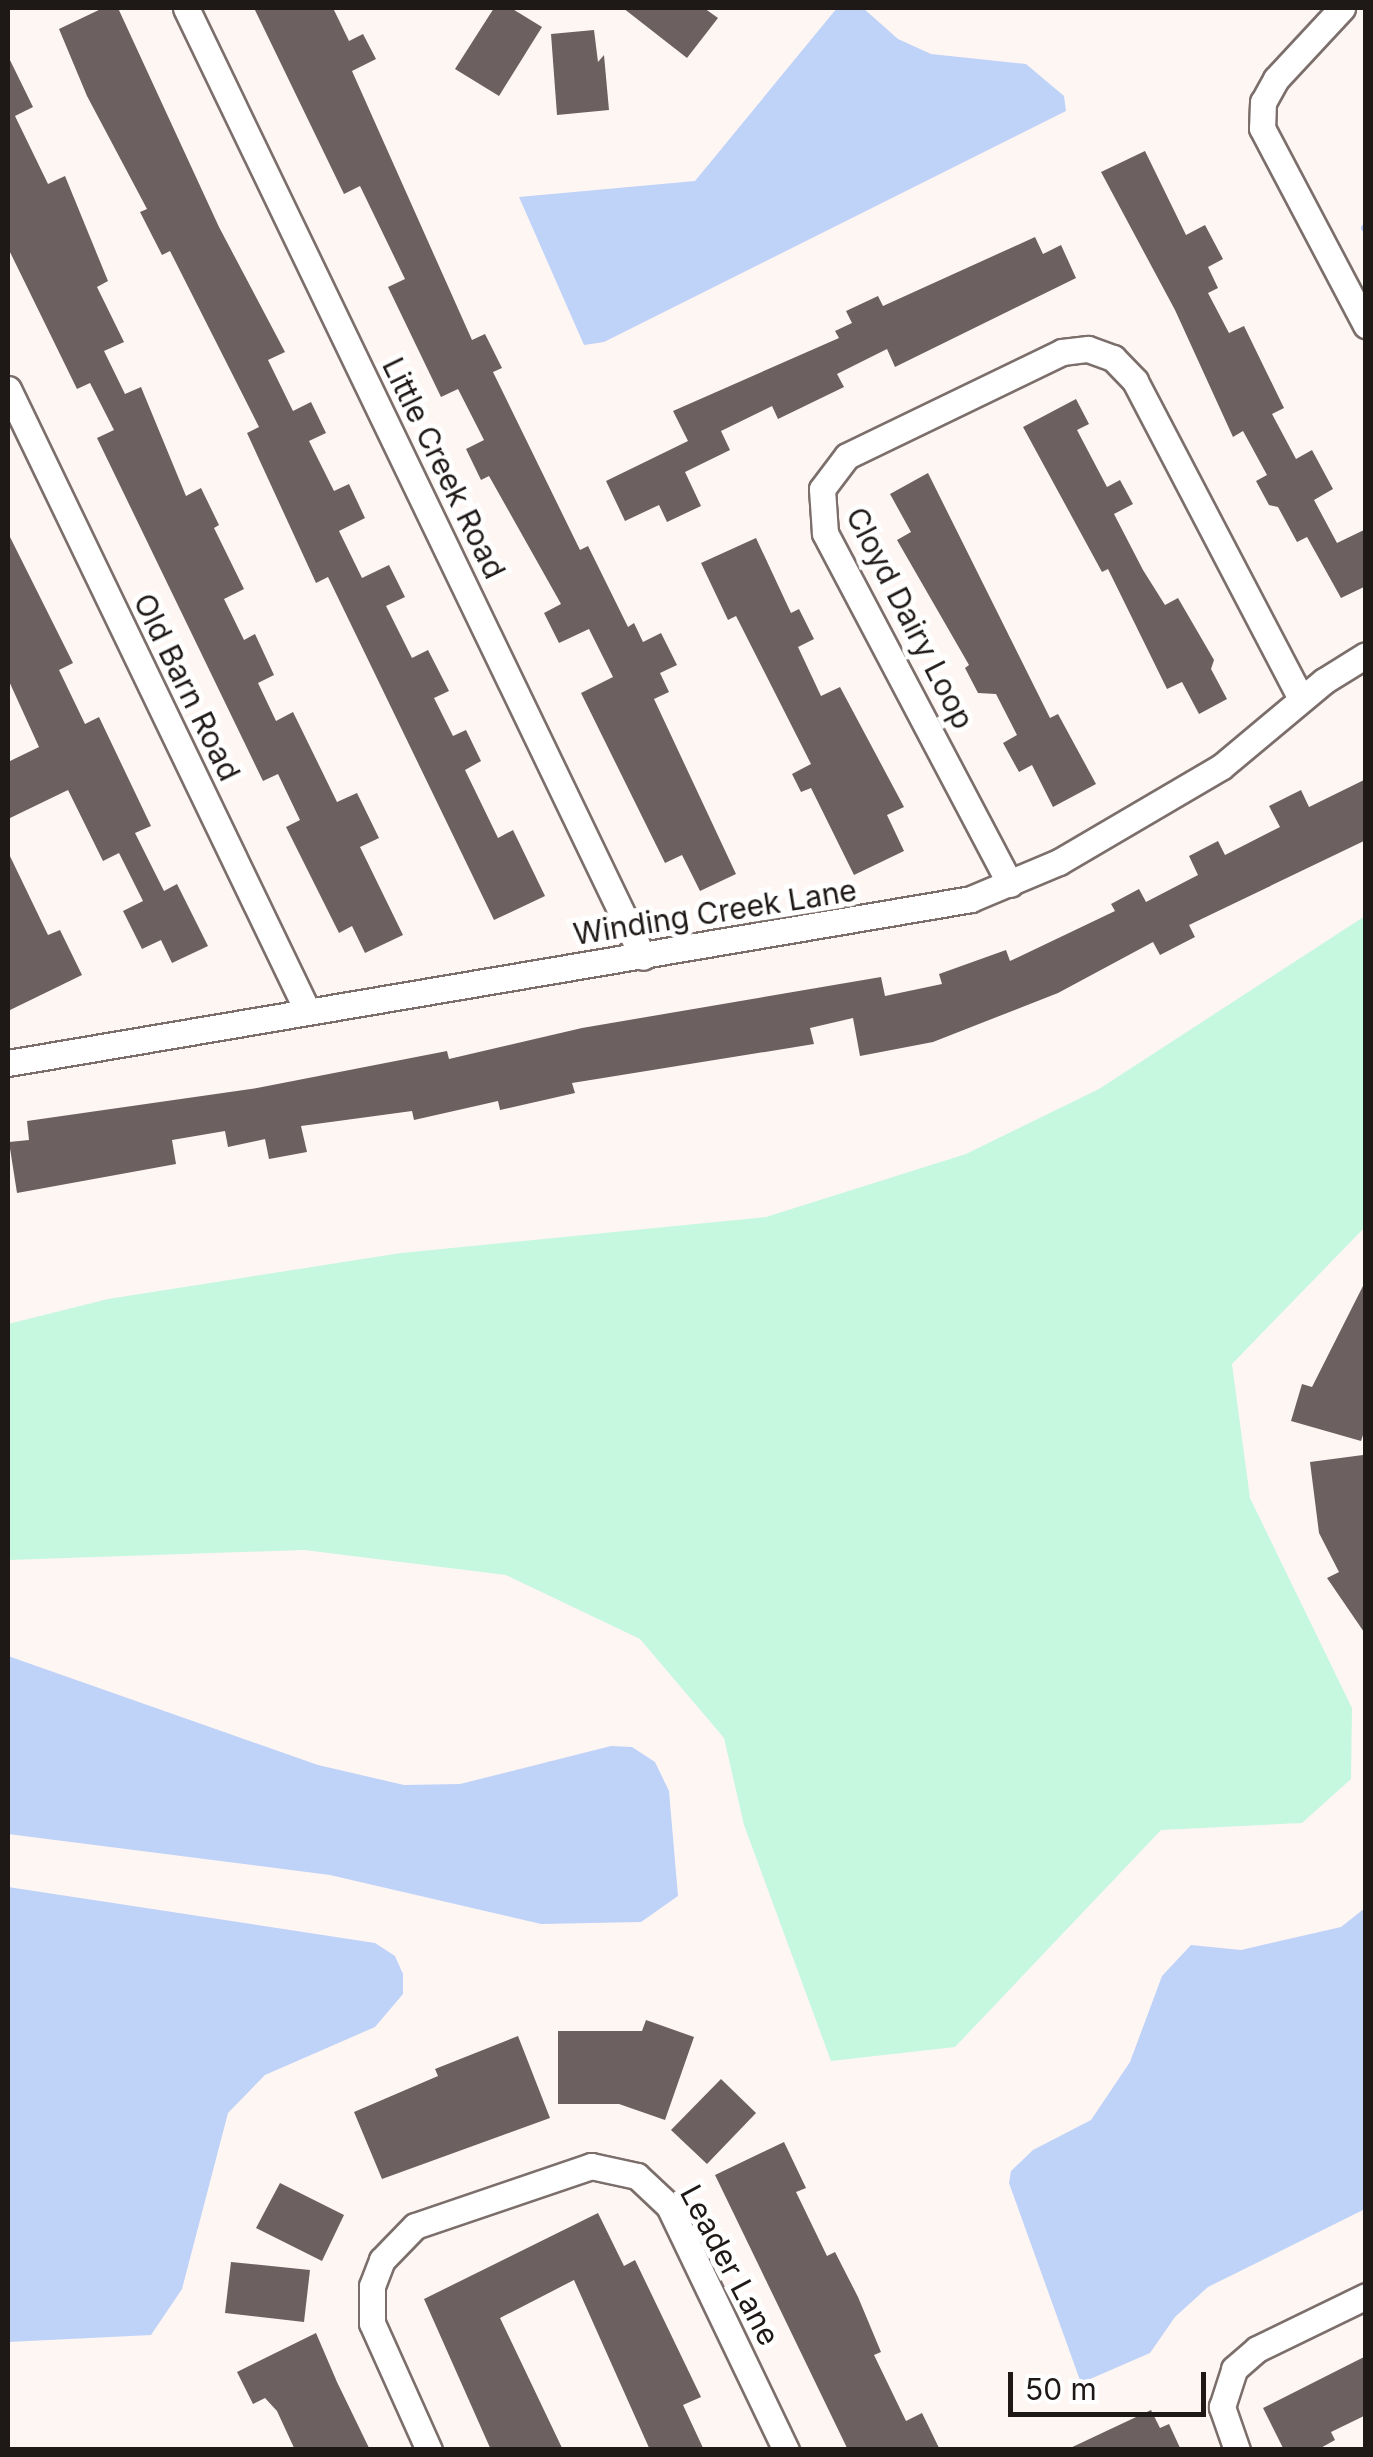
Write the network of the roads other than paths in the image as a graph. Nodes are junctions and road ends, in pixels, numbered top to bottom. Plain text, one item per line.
1 (186, 8) edge
2 (1342, 8) edge
3 (1366, 325) edge
4 (8, 389) edge
5 (1366, 655) edge
6 (1301, 698) junction
7 (1010, 884) junction
8 (643, 957) junction
9 (308, 1012) junction
10 (8, 1063) edge
11 (1366, 2296) edge
12 (429, 2450) edge
13 (786, 2450) edge
14 (1236, 2450) edge

1 - 8 street, Little Creek Road
2 - 3 street
4 - 9 street, Old Barn Road
5 - 6 street, Winding Creek Lane
6 - 7 street, Winding Creek Lane
6 - 7 street, Cloyd Dairy Loop
7 - 8 street, Winding Creek Lane
8 - 9 street, Winding Creek Lane
9 - 10 street, Winding Creek Lane
11 - 14 street
12 - 13 street, Leader Lane

